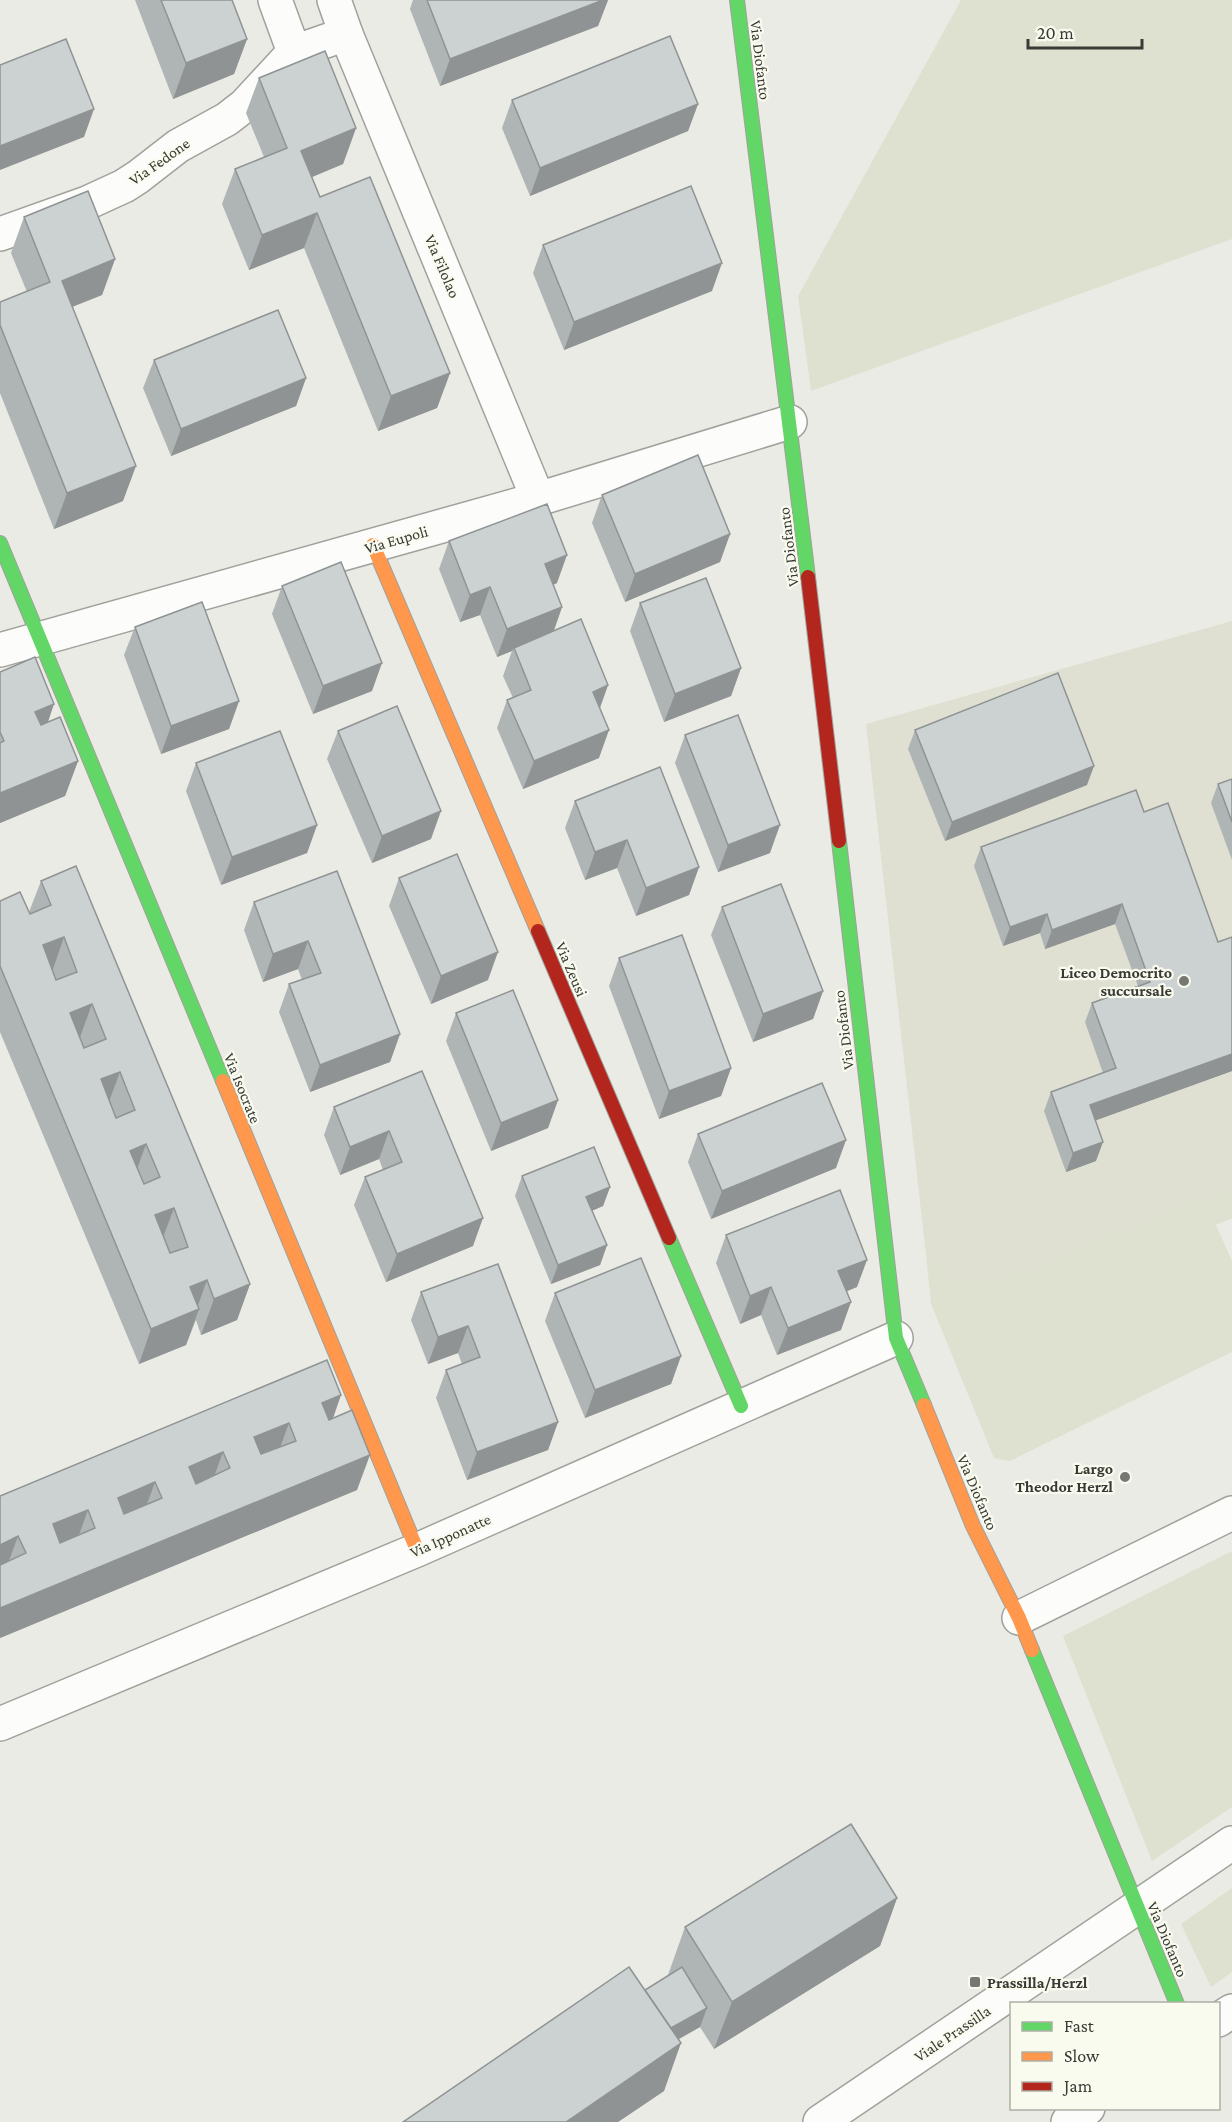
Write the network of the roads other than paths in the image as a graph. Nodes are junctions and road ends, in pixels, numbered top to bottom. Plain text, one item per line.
1 (276, 0) edge
2 (334, 0) edge
3 (737, 0) edge
4 (346, 34) junction
5 (294, 52) junction
6 (0, 234) edge
7 (790, 422) junction
8 (538, 499) junction
9 (0, 543) edge
10 (373, 545) junction
11 (39, 638) junction
12 (0, 650) edge
13 (896, 1338) junction
14 (741, 1406) junction
15 (1232, 1513) edge
16 (417, 1550) junction
17 (1019, 1618) junction
18 (0, 1724) edge
19 (1232, 1843) edge
20 (1137, 1908) junction
21 (1176, 2002) edge
22 (1086, 2110) edge
23 (820, 2122) edge
24 (1068, 2122) edge

1 - 5 street
2 - 4 street, Via Filolao
3 - 7 street, Via Diofanto
4 - 5 street
4 - 8 street, Via Filolao
5 - 6 street, Via Fedone
7 - 8 street, Via Eupoli
7 - 13 street, Via Diofanto
8 - 10 street, Via Eupoli
9 - 11 street, Via Isocrate
10 - 11 street, Via Eupoli
10 - 14 street, Via Zeusi
11 - 12 street, Via Eupoli
11 - 16 street, Via Isocrate
13 - 14 street, Via Ipponatte
13 - 17 street, Via Diofanto
14 - 16 street, Via Ipponatte
15 - 17 street
16 - 18 street, Via Ipponatte
17 - 20 street, Via Diofanto
19 - 20 street, Viale Prassilla
20 - 21 street, Via Diofanto
20 - 23 street, Viale Prassilla
22 - 24 street

